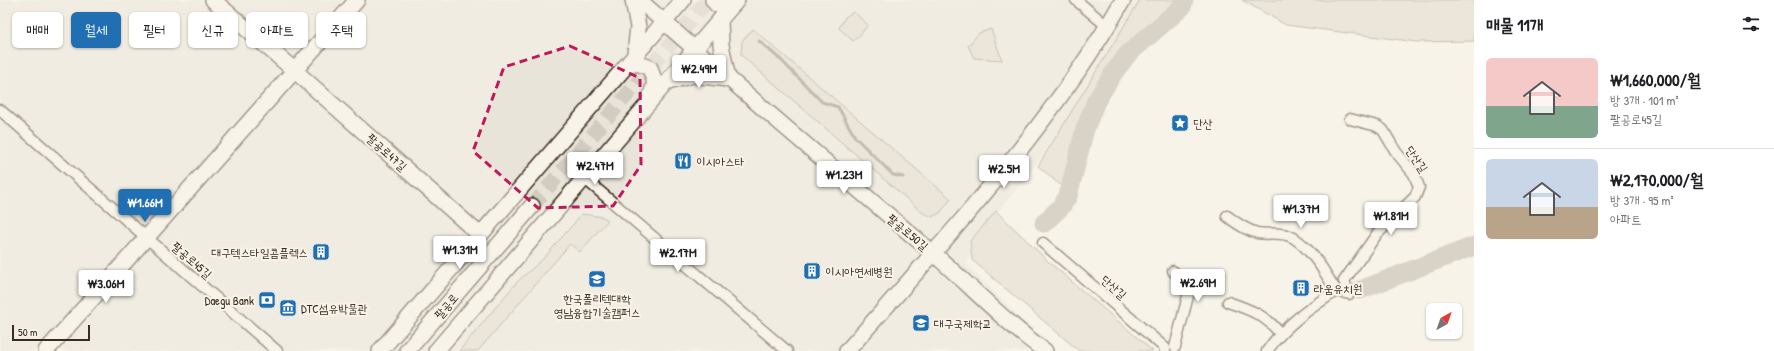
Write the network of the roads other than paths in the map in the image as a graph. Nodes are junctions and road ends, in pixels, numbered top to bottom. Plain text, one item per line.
1 (213, 0) edge
2 (357, 0) edge
3 (633, 0) edge
4 (639, 0) edge
5 (683, 0) edge
6 (713, 0) edge
7 (1076, 0) edge
8 (1123, 0) edge
9 (735, 2) edge
10 (720, 20) junction
11 (664, 22) junction
12 (1108, 27) junction
13 (694, 49) junction
14 (630, 61) junction
15 (294, 70) junction
16 (728, 79) junction
17 (668, 82) junction
18 (647, 106) junction
19 (0, 110) edge
20 (1350, 119) dead end
21 (584, 178) junction
22 (532, 206) tunnel mouth
23 (1227, 216) dead end
24 (480, 235) junction
25 (146, 238) junction
26 (1043, 243) dead end
27 (933, 253) junction
28 (1173, 271) dead end
29 (1336, 291) junction
30 (1228, 302) dead end
31 (1280, 334) junction
32 (1027, 338) junction
33 (1175, 347) dead end
34 (46, 351) edge
35 (277, 351) edge
36 (380, 351) edge
37 (408, 351) edge
38 (436, 351) edge
39 (786, 351) edge
40 (847, 351) edge
41 (1037, 351) edge
42 (1046, 351) edge
43 (1165, 351) edge
44 (1267, 351) edge

1 - 15 main road, 팔공로47길
2 - 15 main road
3 - 14 main road
4 - 11 main road, 팔공로50길
5 - 11 main road
6 - 9 main road
7 - 12 street
8 - 12 main road
9 - 10 main road
10 - 13 main road
10 - 16 main road
11 - 13 main road, 팔공로50길
11 - 14 main road
12 - 27 main road
13 - 16 main road, 팔공로50길
13 - 17 main road
14 - 18 main road
14 - 24 main road
15 - 24 main road, 팔공로47길
15 - 25 main road
16 - 17 main road
16 - 27 main road, 팔공로50길
17 - 18 main road
18 - 21 main road
19 - 25 street, 팔공로45길
20 - 29 street, 단산길
21 - 38 main road
21 - 39 street
22 - 37 main road, 팔공로
23 - 29 street
24 - 36 main road
25 - 34 main road
25 - 35 street, 팔공로45길
26 - 43 street, 단산길
27 - 32 main road, 팔공로50길
27 - 40 main road
28 - 33 street
29 - 31 street, 단산길
30 - 31 street
31 - 44 street, 단산길
32 - 41 main road
32 - 42 main road

